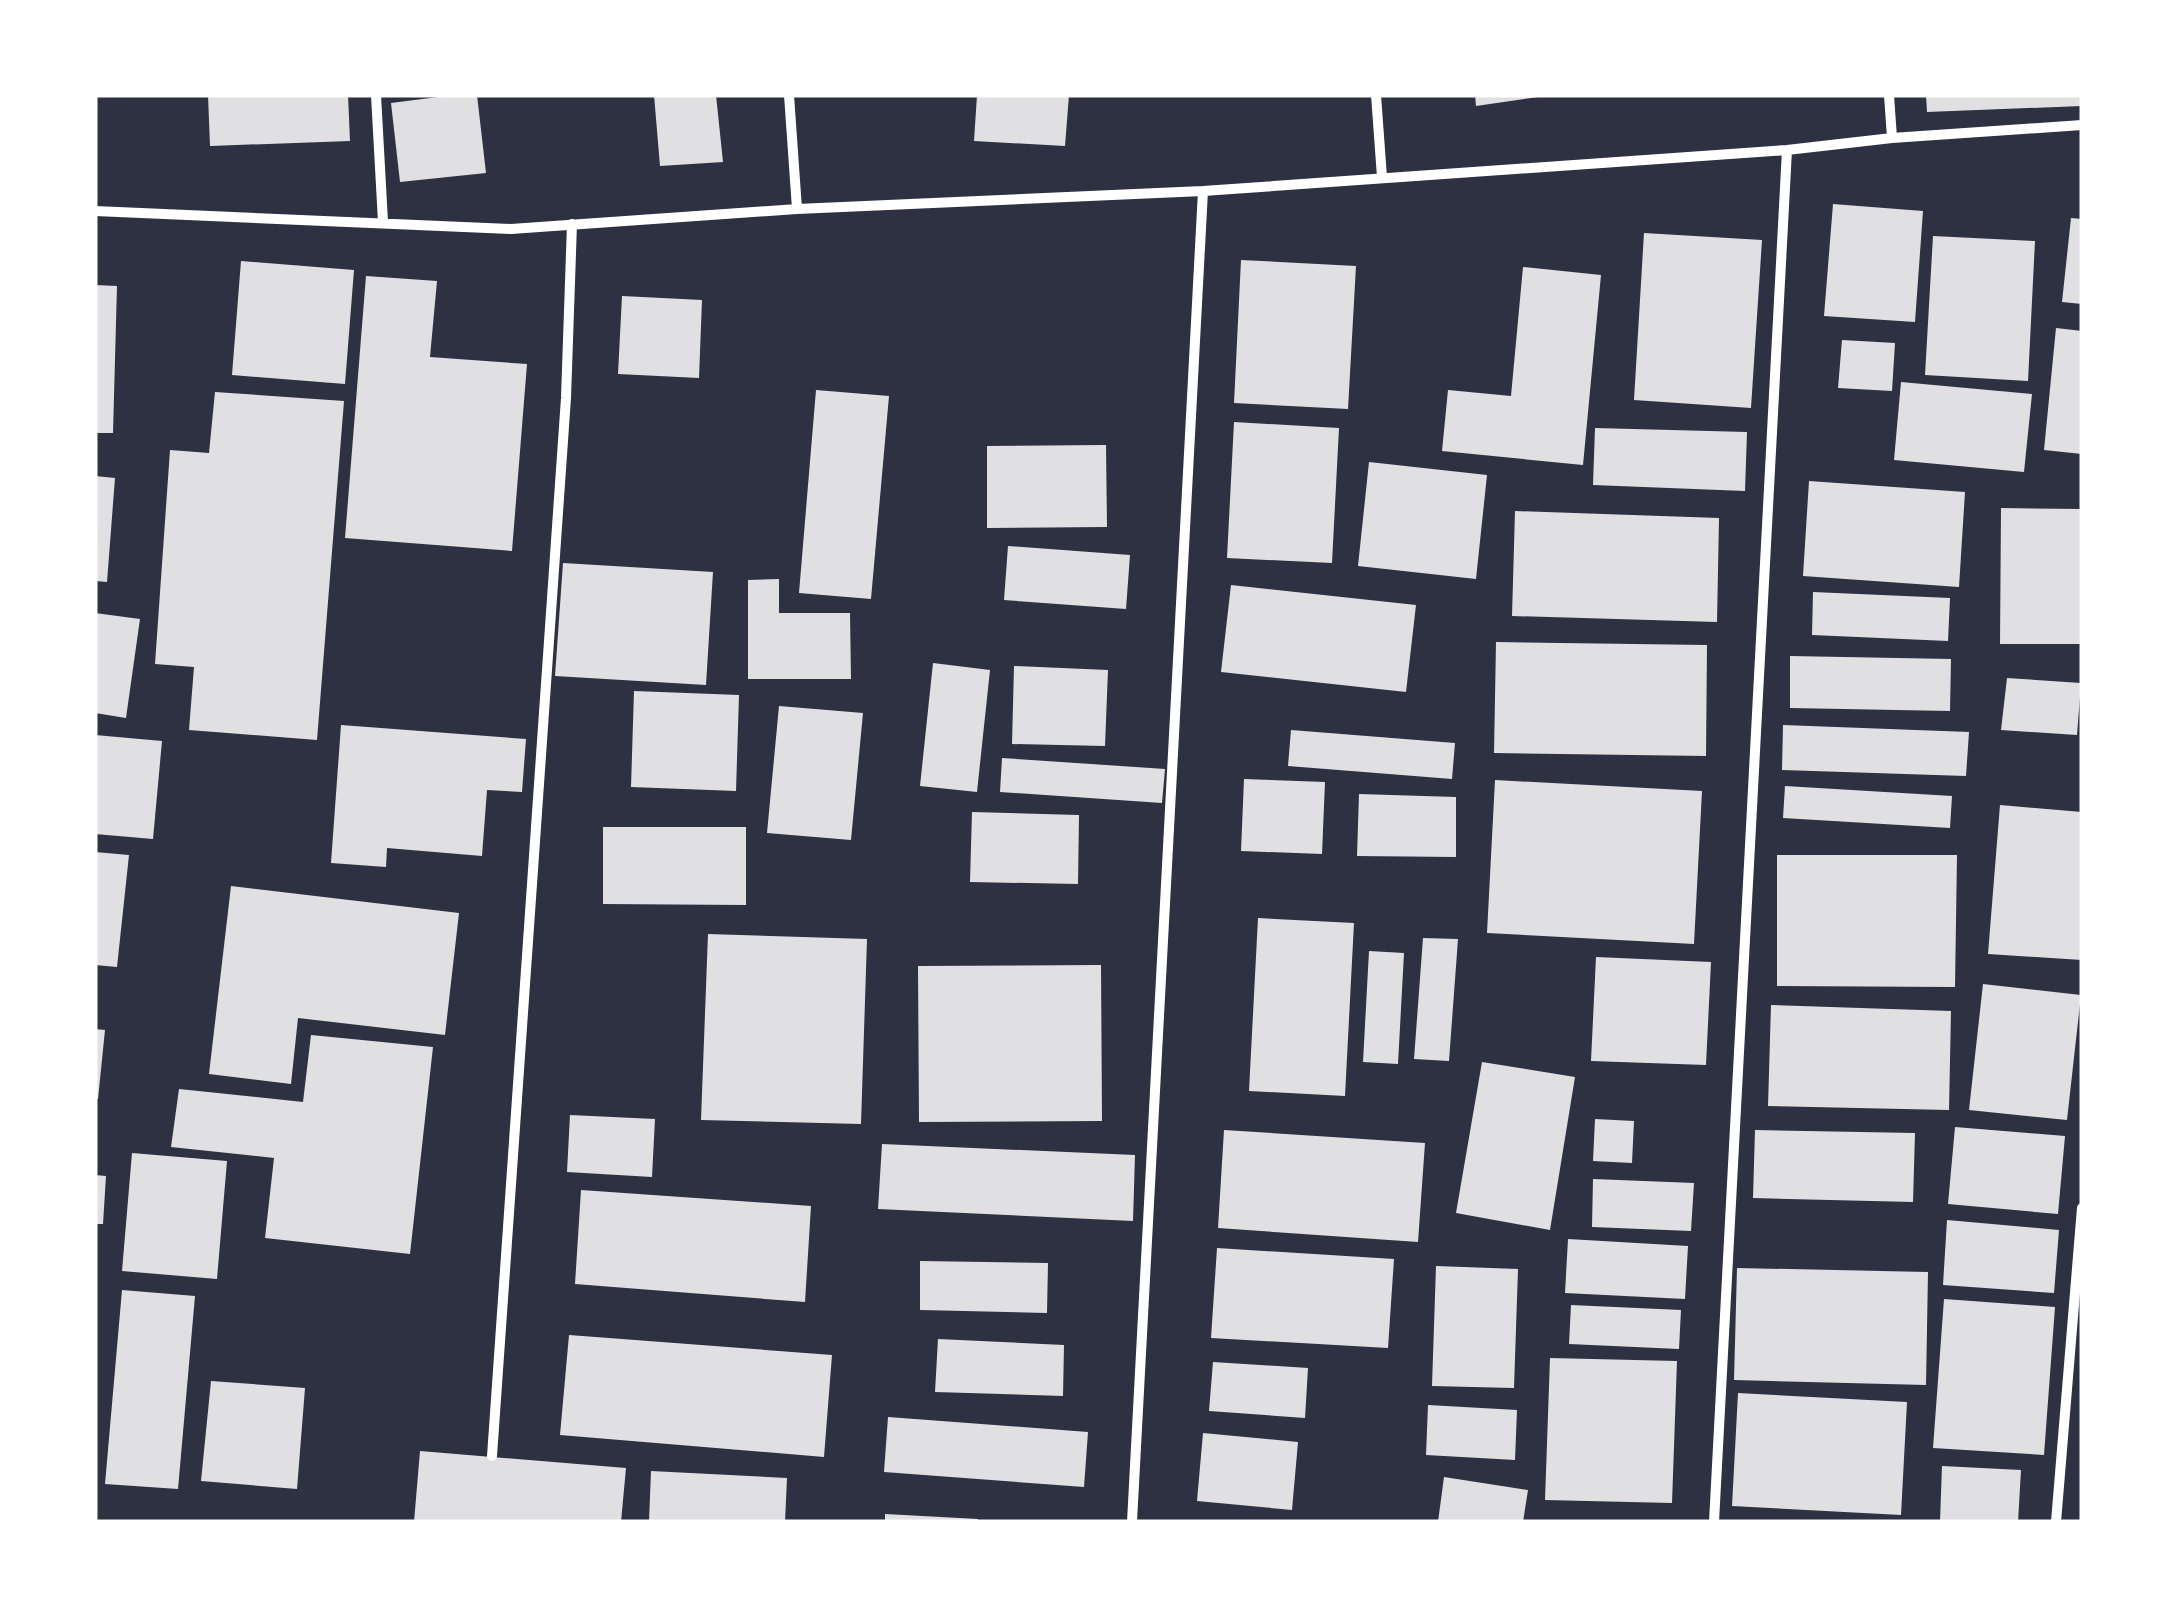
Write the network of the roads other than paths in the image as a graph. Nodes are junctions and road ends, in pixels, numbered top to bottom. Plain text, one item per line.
1 (376, 95) edge
2 (789, 95) edge
3 (1376, 95) edge
4 (1889, 95) edge
5 (2082, 125) edge
6 (1892, 138) junction
7 (1787, 150) junction
8 (1382, 178) junction
9 (1203, 191) junction
10 (797, 208) junction
11 (95, 211) edge
12 (383, 222) junction
13 (572, 224) junction
14 (2082, 1208) edge
15 (492, 1456) dead end
16 (1132, 1522) edge
17 (1714, 1522) edge
18 (2056, 1522) edge

1 - 12 street
2 - 10 street
3 - 8 street
4 - 6 street
5 - 6 street
6 - 7 street
7 - 8 street
7 - 17 street
8 - 9 street
9 - 10 street
9 - 16 street
10 - 13 street
11 - 12 street
12 - 13 street
13 - 15 street
14 - 18 street

